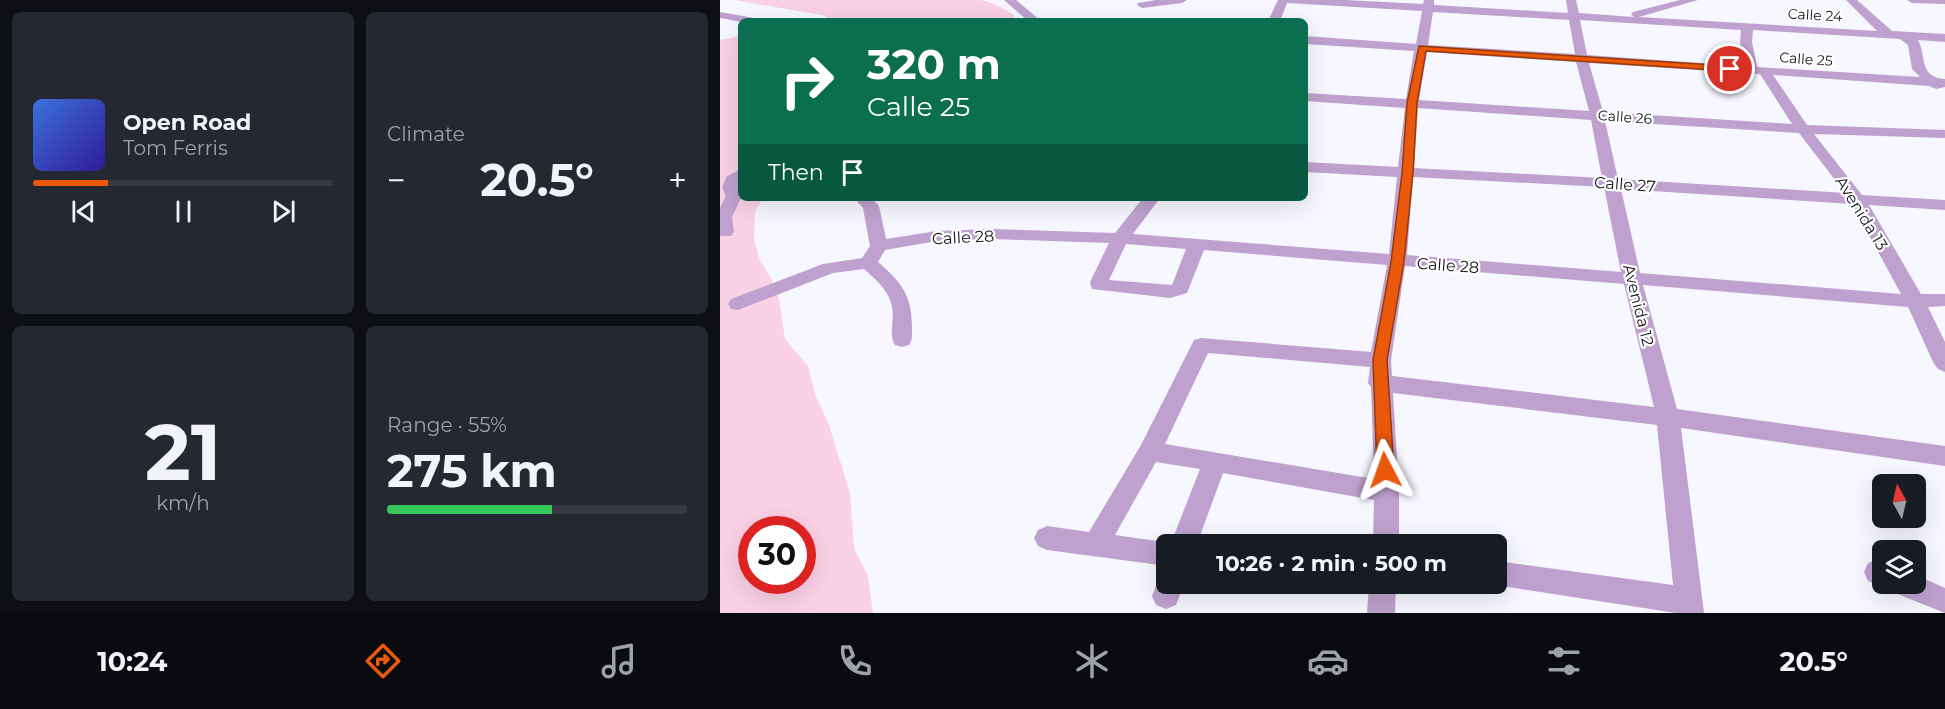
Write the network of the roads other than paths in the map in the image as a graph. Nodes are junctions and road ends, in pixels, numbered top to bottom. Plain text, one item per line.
1 (1009, 0) edge
2 (1182, 0) edge
3 (1283, 0) edge
4 (1288, 0) edge
5 (1693, 0) edge
6 (1851, 0) edge
7 (1912, 0) edge
8 (1945, 1) edge
9 (1428, 4) edge
10 (1142, 6) edge
11 (1573, 8) edge
12 (721, 16) edge
13 (1031, 18) edge
14 (1275, 18) edge
15 (738, 19) edge
16 (1621, 19) junction
17 (1748, 27) junction
18 (1887, 34) junction
19 (1902, 35) junction
20 (1945, 38) edge
21 (1308, 40) edge
22 (1422, 48) junction
23 (1582, 60) junction
24 (1758, 70) junction
25 (1939, 83) edge
26 (1945, 92) edge
27 (1308, 97) edge
28 (1412, 103) junction
29 (1597, 116) junction
30 (1803, 129) junction
31 (1945, 134) edge
32 (1308, 167) edge
33 (1407, 173) junction
34 (738, 176) edge
35 (1610, 183) junction
36 (1858, 200) junction
37 (865, 201) edge
38 (1150, 201) edge
39 (1945, 205) edge
40 (725, 232) dead end
41 (1120, 238) junction
42 (1197, 244) junction
43 (879, 246) junction
44 (868, 262) junction
45 (1397, 262) junction
46 (1632, 279) junction
47 (1945, 300) edge
48 (1915, 301) junction
49 (738, 304) dead end
50 (902, 340) dead end
51 (1945, 364) edge
52 (1380, 372) junction
53 (1668, 417) junction
54 (1150, 451) junction
55 (1945, 456) edge
56 (1215, 462) junction
57 (1387, 492) junction
58 (1188, 534) edge
59 (1386, 534) edge
60 (1047, 538) dead end
61 (1096, 544) junction
62 (1156, 552) edge
63 (1507, 576) edge
64 (1926, 593) edge
65 (1382, 594) edge
66 (1945, 601) edge
67 (1688, 607) edge
68 (1380, 613) edge

1 - 13 street
2 - 10 street
3 - 14 street
4 - 9 street, Calle 24
5 - 16 street
6 - 18 street
7 - 8 street
9 - 11 street, Calle 24
9 - 22 street
11 - 16 street, Calle 24
11 - 23 street, Avenida 12
12 - 15 street
16 - 17 street, Calle 24
17 - 18 street, Calle 24
17 - 24 street, Avenida 13
18 - 19 street, Calle 24
19 - 20 street, Calle 24
19 - 25 street
21 - 22 street, Calle 25
22 - 23 street, Calle 25
22 - 28 street
23 - 24 street, Calle 25
23 - 29 street, Avenida 12
24 - 25 street, Calle 25
24 - 30 street, Avenida 13
25 - 26 street
27 - 28 street, Calle 26
28 - 29 street, Calle 26
28 - 33 street
29 - 30 street, Calle 26
29 - 35 street, Avenida 12
30 - 31 street, Calle 26
30 - 36 street, Avenida 13
32 - 33 street, Calle 27
33 - 35 street, Calle 27
33 - 45 street
34 - 40 street
35 - 36 street, Calle 27
35 - 46 street, Avenida 12
36 - 39 street, Calle 27
36 - 48 street, Avenida 13
37 - 43 street
38 - 41 street
41 - 42 street, Calle 28
41 - 42 street
41 - 43 street, Calle 28
42 - 45 street, Calle 28
43 - 44 street
44 - 49 street
44 - 50 street
45 - 46 street, Calle 28
45 - 52 street
46 - 48 street, Calle 28
46 - 53 street, Avenida 12
47 - 48 street, Calle 28
48 - 51 street, Avenida 13
52 - 53 street
52 - 54 street
52 - 57 street
53 - 55 street
53 - 67 street, Avenida 12
54 - 56 street
54 - 61 street
56 - 57 street
56 - 58 street
57 - 59 street
60 - 61 street
61 - 62 street
63 - 67 street
64 - 66 street
65 - 68 street

